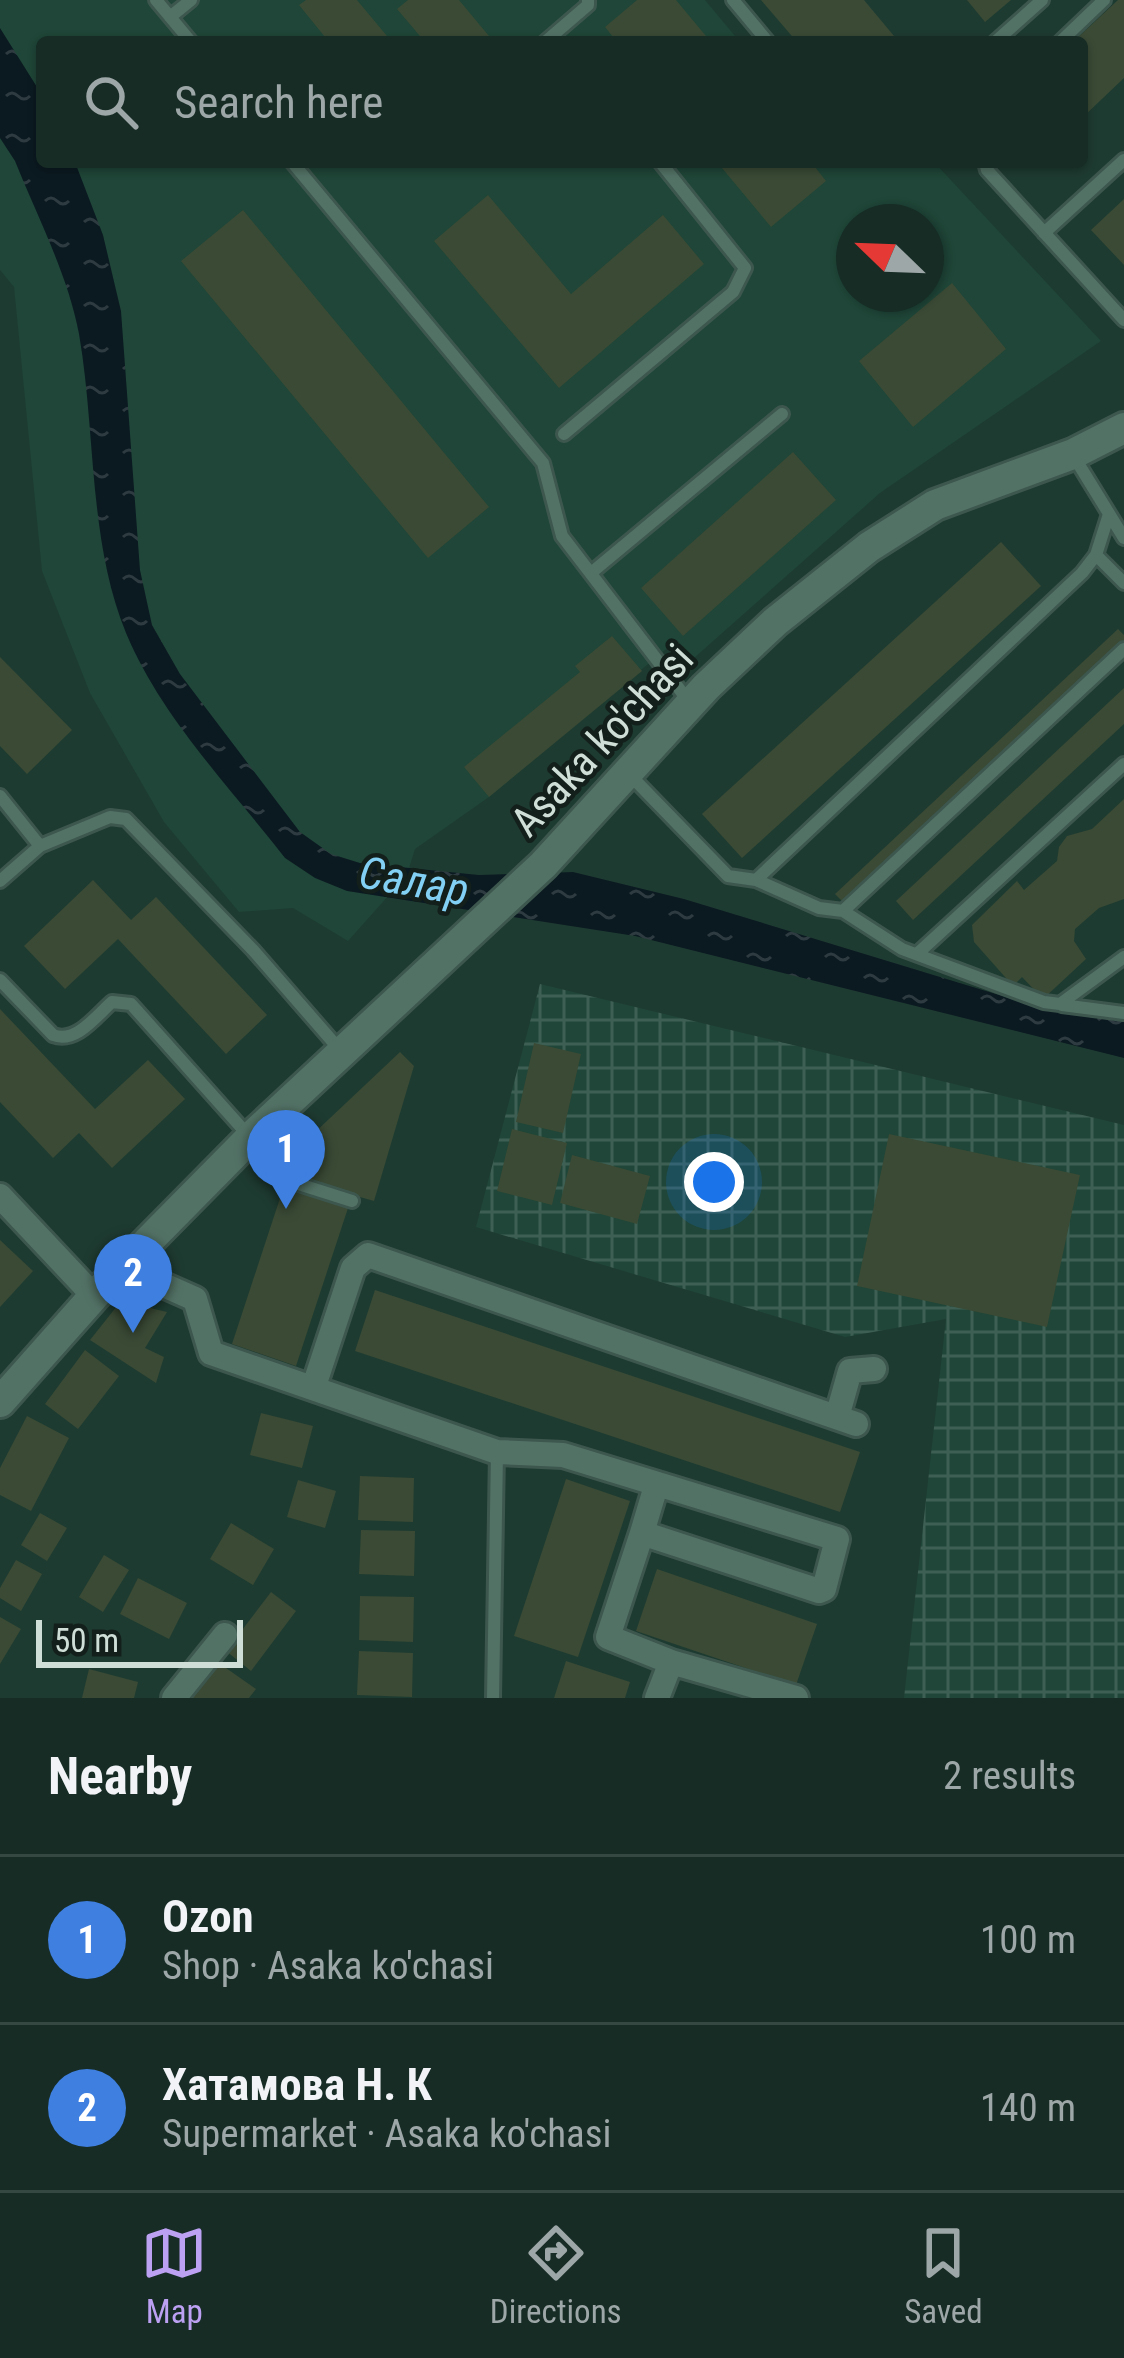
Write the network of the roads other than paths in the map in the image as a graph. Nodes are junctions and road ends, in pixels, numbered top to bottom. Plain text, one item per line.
1 (156, 0) edge
2 (191, 0) edge
3 (588, 0) edge
4 (733, 0) edge
5 (1042, 0) edge
6 (1104, 0) edge
7 (170, 17) junction
8 (186, 36) edge
9 (558, 36) edge
10 (763, 36) edge
11 (1001, 36) edge
12 (1066, 36) edge
13 (1124, 160) edge
14 (297, 168) edge
15 (665, 168) edge
16 (986, 168) edge
17 (1044, 233) junction
18 (1124, 320) edge
19 (782, 414) dead end
20 (1124, 428) edge
21 (564, 434) dead end
22 (1072, 454) junction
23 (1109, 514) junction
24 (1124, 538) edge
25 (1096, 555) junction
26 (591, 573) junction
27 (1124, 583) edge
28 (1124, 650) edge
29 (691, 704) junction
30 (1124, 764) edge
31 (628, 772) junction
32 (0, 796) edge
33 (40, 846) junction
34 (756, 880) junction
35 (0, 881) edge
36 (843, 911) junction
37 (917, 954) junction
38 (1124, 957) edge
39 (0, 980) edge
40 (1060, 1004) junction
41 (1124, 1013) edge
42 (341, 1052) junction
43 (252, 1136) junction
44 (0, 1196) edge
45 (352, 1201) dead end
46 (123, 1267) junction
47 (94, 1296) junction
48 (874, 1369) dead end
49 (314, 1386) junction
50 (0, 1402) edge
51 (497, 1452) junction
52 (656, 1486) junction
53 (642, 1533) junction
54 (225, 1635) dead end
55 (671, 1662) junction
56 (174, 1698) edge
57 (493, 1698) edge
58 (657, 1698) edge
59 (796, 1698) edge

1 - 7 lane
2 - 7 lane
3 - 9 lane
4 - 10 lane
5 - 11 lane
6 - 12 lane
7 - 8 lane
13 - 17 lane
14 - 26 lane
15 - 21 lane
16 - 17 lane
17 - 18 lane
19 - 26 lane
20 - 22 street, Asaka ko'chasi
22 - 23 lane
22 - 29 street, Asaka ko'chasi
23 - 24 lane
23 - 25 lane
25 - 27 lane
25 - 34 lane
26 - 29 lane
28 - 36 lane
29 - 31 street, Asaka ko'chasi
30 - 37 lane
31 - 34 lane
31 - 42 street, Asaka ko'chasi
32 - 33 lane
33 - 35 lane
33 - 42 lane
34 - 36 lane
36 - 37 lane
37 - 40 lane
38 - 40 lane
39 - 43 lane
40 - 41 lane
42 - 43 street, Asaka ko'chasi
43 - 45 lane
43 - 46 street, Asaka ko'chasi
44 - 47 street
46 - 47 street, Asaka ko'chasi
46 - 49 street
47 - 50 street, Asaka ko'chasi
48 - 49 street
49 - 51 street
51 - 52 street
51 - 57 lane
52 - 53 street
52 - 53 street
53 - 55 street
54 - 56 street
55 - 58 street
55 - 59 street

